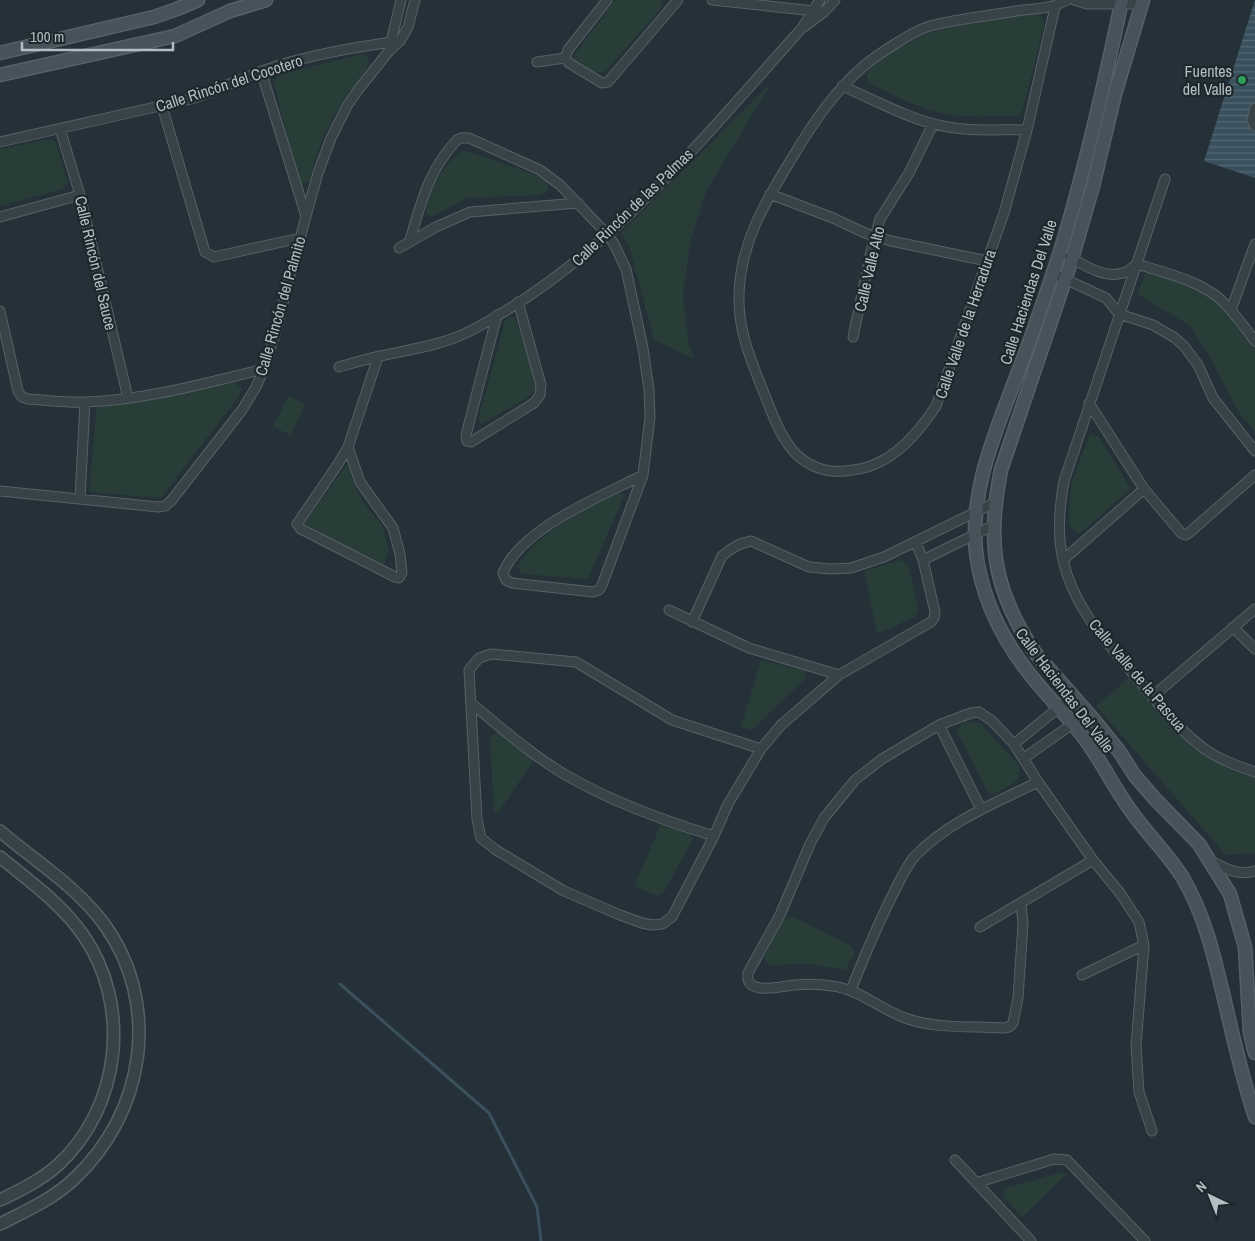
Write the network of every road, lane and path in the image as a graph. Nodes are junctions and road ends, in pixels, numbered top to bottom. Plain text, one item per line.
1 (198, 0) edge
2 (266, 0) edge
3 (401, 0) edge
4 (607, 0) edge
5 (678, 0) edge
6 (712, 0) edge
7 (820, 0) edge
8 (835, 0) edge
9 (1067, 0) edge
10 (1074, 0) edge
11 (415, 1) edge
12 (1115, 2) edge
13 (1142, 2) edge
14 (1055, 7) junction
15 (813, 11) junction
16 (824, 12) junction
17 (802, 28) junction
18 (390, 47) junction
19 (0, 53) edge
20 (565, 58) junction
21 (537, 62) dead end
22 (262, 71) junction
23 (0, 75) edge
24 (842, 86) junction
25 (162, 106) junction
26 (1255, 108) edge
27 (933, 124) junction
28 (1255, 126) edge
29 (60, 129) junction
30 (1027, 130) junction
31 (0, 142) edge
32 (1165, 179) dead end
33 (770, 194) junction
34 (80, 195) junction
35 (578, 203) junction
36 (306, 216) junction
37 (0, 217) edge
38 (607, 234) junction
39 (874, 236) junction
40 (300, 238) junction
41 (410, 240) junction
42 (1255, 244) edge
43 (399, 248) dead end
44 (1059, 253) junction
45 (1072, 259) junction
46 (987, 261) junction
47 (1137, 264) junction
48 (1052, 273) junction
49 (1065, 279) junction
50 (518, 302) junction
51 (0, 310) edge
52 (1231, 310) junction
53 (1119, 314) junction
54 (497, 315) junction
55 (854, 337) dead end
56 (1255, 341) edge
57 (378, 357) junction
58 (339, 367) dead end
59 (264, 369) junction
60 (128, 398) junction
61 (85, 402) junction
62 (1089, 403) junction
63 (348, 447) junction
64 (1255, 451) edge
65 (643, 475) junction
66 (1255, 476) edge
67 (1144, 489) junction
68 (0, 491) edge
69 (80, 498) junction
70 (996, 502) junction
71 (977, 511) junction
72 (994, 524) junction
73 (976, 534) junction
74 (916, 542) junction
75 (923, 560) junction
76 (1063, 560) junction
77 (1255, 609) edge
78 (669, 610) dead end
79 (692, 622) junction
80 (1233, 627) junction
81 (1255, 649) edge
82 (839, 675) junction
83 (1073, 696) junction
84 (1152, 697) junction
85 (472, 704) junction
86 (1058, 708) junction
87 (1088, 713) junction
88 (939, 724) junction
89 (1072, 724) junction
90 (1014, 744) junction
91 (762, 749) junction
92 (1024, 758) junction
93 (1255, 772) edge
94 (1038, 782) junction
95 (981, 809) junction
96 (0, 831) edge
97 (714, 836) junction
98 (0, 857) edge
99 (1093, 860) junction
100 (1211, 861) junction
101 (1255, 871) edge
102 (1021, 903) junction
103 (980, 927) dead end
104 (1144, 945) junction
105 (1082, 975) dead end
106 (850, 990) junction
107 (1255, 1053) edge
108 (1255, 1117) edge
109 (1152, 1131) dead end
110 (955, 1160) dead end
111 (976, 1183) junction
112 (0, 1200) edge
113 (0, 1224) edge
114 (1031, 1241) edge
115 (1145, 1241) edge

1 - 19 main road
2 - 23 main road
3 - 11 street
3 - 18 street, Calle Rincón del Palmito
4 - 20 street
5 - 20 street
6 - 15 street
7 - 15 street, Calle Rincón de las Palmas
8 - 16 street
9 - 14 street, Calle Valle de la Herradura
10 - 12 street
11 - 18 street, Calle Rincón del Cocotero
12 - 13 street
12 - 44 main road, Calle Haciendas Del Valle
13 - 45 main road, Calle Haciendas Del Valle
14 - 24 street, Calle Valle de la Herradura
14 - 30 street, Calle Valle de la Herradura
15 - 16 street
15 - 17 street, Calle Rincón de las Palmas
16 - 17 street
17 - 38 street, Calle Rincón de las Palmas
18 - 22 street, Calle Rincón del Cocotero
18 - 36 street, Calle Rincón del Palmito
20 - 21 street
22 - 25 street, Calle Rincón del Cocotero
22 - 36 street
24 - 27 street
24 - 33 street, Calle Valle de la Herradura
25 - 29 street, Calle Rincón del Cocotero
25 - 40 street
26 - 28 street
27 - 30 street
27 - 39 street, Calle Valle Alto
29 - 31 street, Calle Rincón del Cocotero
29 - 34 street, Calle Rincón del Sauce
30 - 46 street, Calle Valle de la Herradura
32 - 47 street, Calle Valle de la Pascua
33 - 39 street
33 - 46 street, Calle Valle de la Herradura
34 - 37 street
34 - 60 street, Calle Rincón del Sauce
35 - 38 street
35 - 41 street
35 - 41 street
36 - 40 street, Calle Rincón del Palmito
38 - 50 street, Calle Rincón de las Palmas
38 - 65 street
39 - 46 street
39 - 55 street, Calle Valle Alto
40 - 59 street, Calle Rincón del Palmito
41 - 43 street
42 - 52 street
44 - 45 street
44 - 48 main road, Calle Haciendas Del Valle
45 - 47 street
45 - 49 main road, Calle Haciendas Del Valle
47 - 52 street
47 - 53 street, Calle Valle de la Pascua
48 - 49 street
48 - 71 main road, Calle Haciendas Del Valle
49 - 53 street
49 - 70 main road, Calle Haciendas Del Valle
50 - 54 street, Calle Rincón de las Palmas
50 - 54 street
51 - 61 street
52 - 56 street
53 - 62 street, Calle Valle de la Pascua
53 - 64 street
54 - 57 street, Calle Rincón de las Palmas
57 - 58 street, Calle Rincón de las Palmas
57 - 63 street
59 - 60 street
59 - 69 street, Calle Rincón del Palmito
60 - 61 street
61 - 69 street
62 - 67 street
62 - 76 street, Calle Valle de la Pascua
63 - 63 street
65 - 65 street
66 - 67 street
67 - 76 street
68 - 69 street, Calle Rincón del Palmito
70 - 71 street
70 - 72 main road, Calle Haciendas Del Valle
71 - 73 main road, Calle Haciendas Del Valle
71 - 74 street
72 - 73 street
72 - 83 main road, Calle Haciendas Del Valle
73 - 75 street
73 - 86 main road, Calle Haciendas Del Valle
74 - 75 street
74 - 79 street
75 - 82 street
76 - 84 street, Calle Valle de la Pascua
77 - 80 street
78 - 79 street
79 - 82 street
80 - 81 street
80 - 84 street
82 - 91 street
83 - 86 street
83 - 87 main road, Calle Haciendas Del Valle
84 - 93 street, Calle Valle de la Pascua
85 - 91 street
85 - 97 street
85 - 97 street
86 - 89 main road, Calle Haciendas Del Valle
86 - 90 street
87 - 89 street
87 - 100 main road, Calle Haciendas Del Valle
88 - 90 street
88 - 95 street
88 - 106 street
89 - 92 street
89 - 108 main road, Calle Haciendas Del Valle
90 - 92 street
91 - 97 street
92 - 94 street
94 - 95 street
94 - 99 street
95 - 106 street
96 - 113 street
98 - 112 street
99 - 102 street
99 - 104 street
100 - 101 street
100 - 107 main road, Calle Haciendas Del Valle
102 - 103 street
102 - 106 street
104 - 105 street
104 - 109 street
110 - 111 street
111 - 114 street
111 - 115 street

